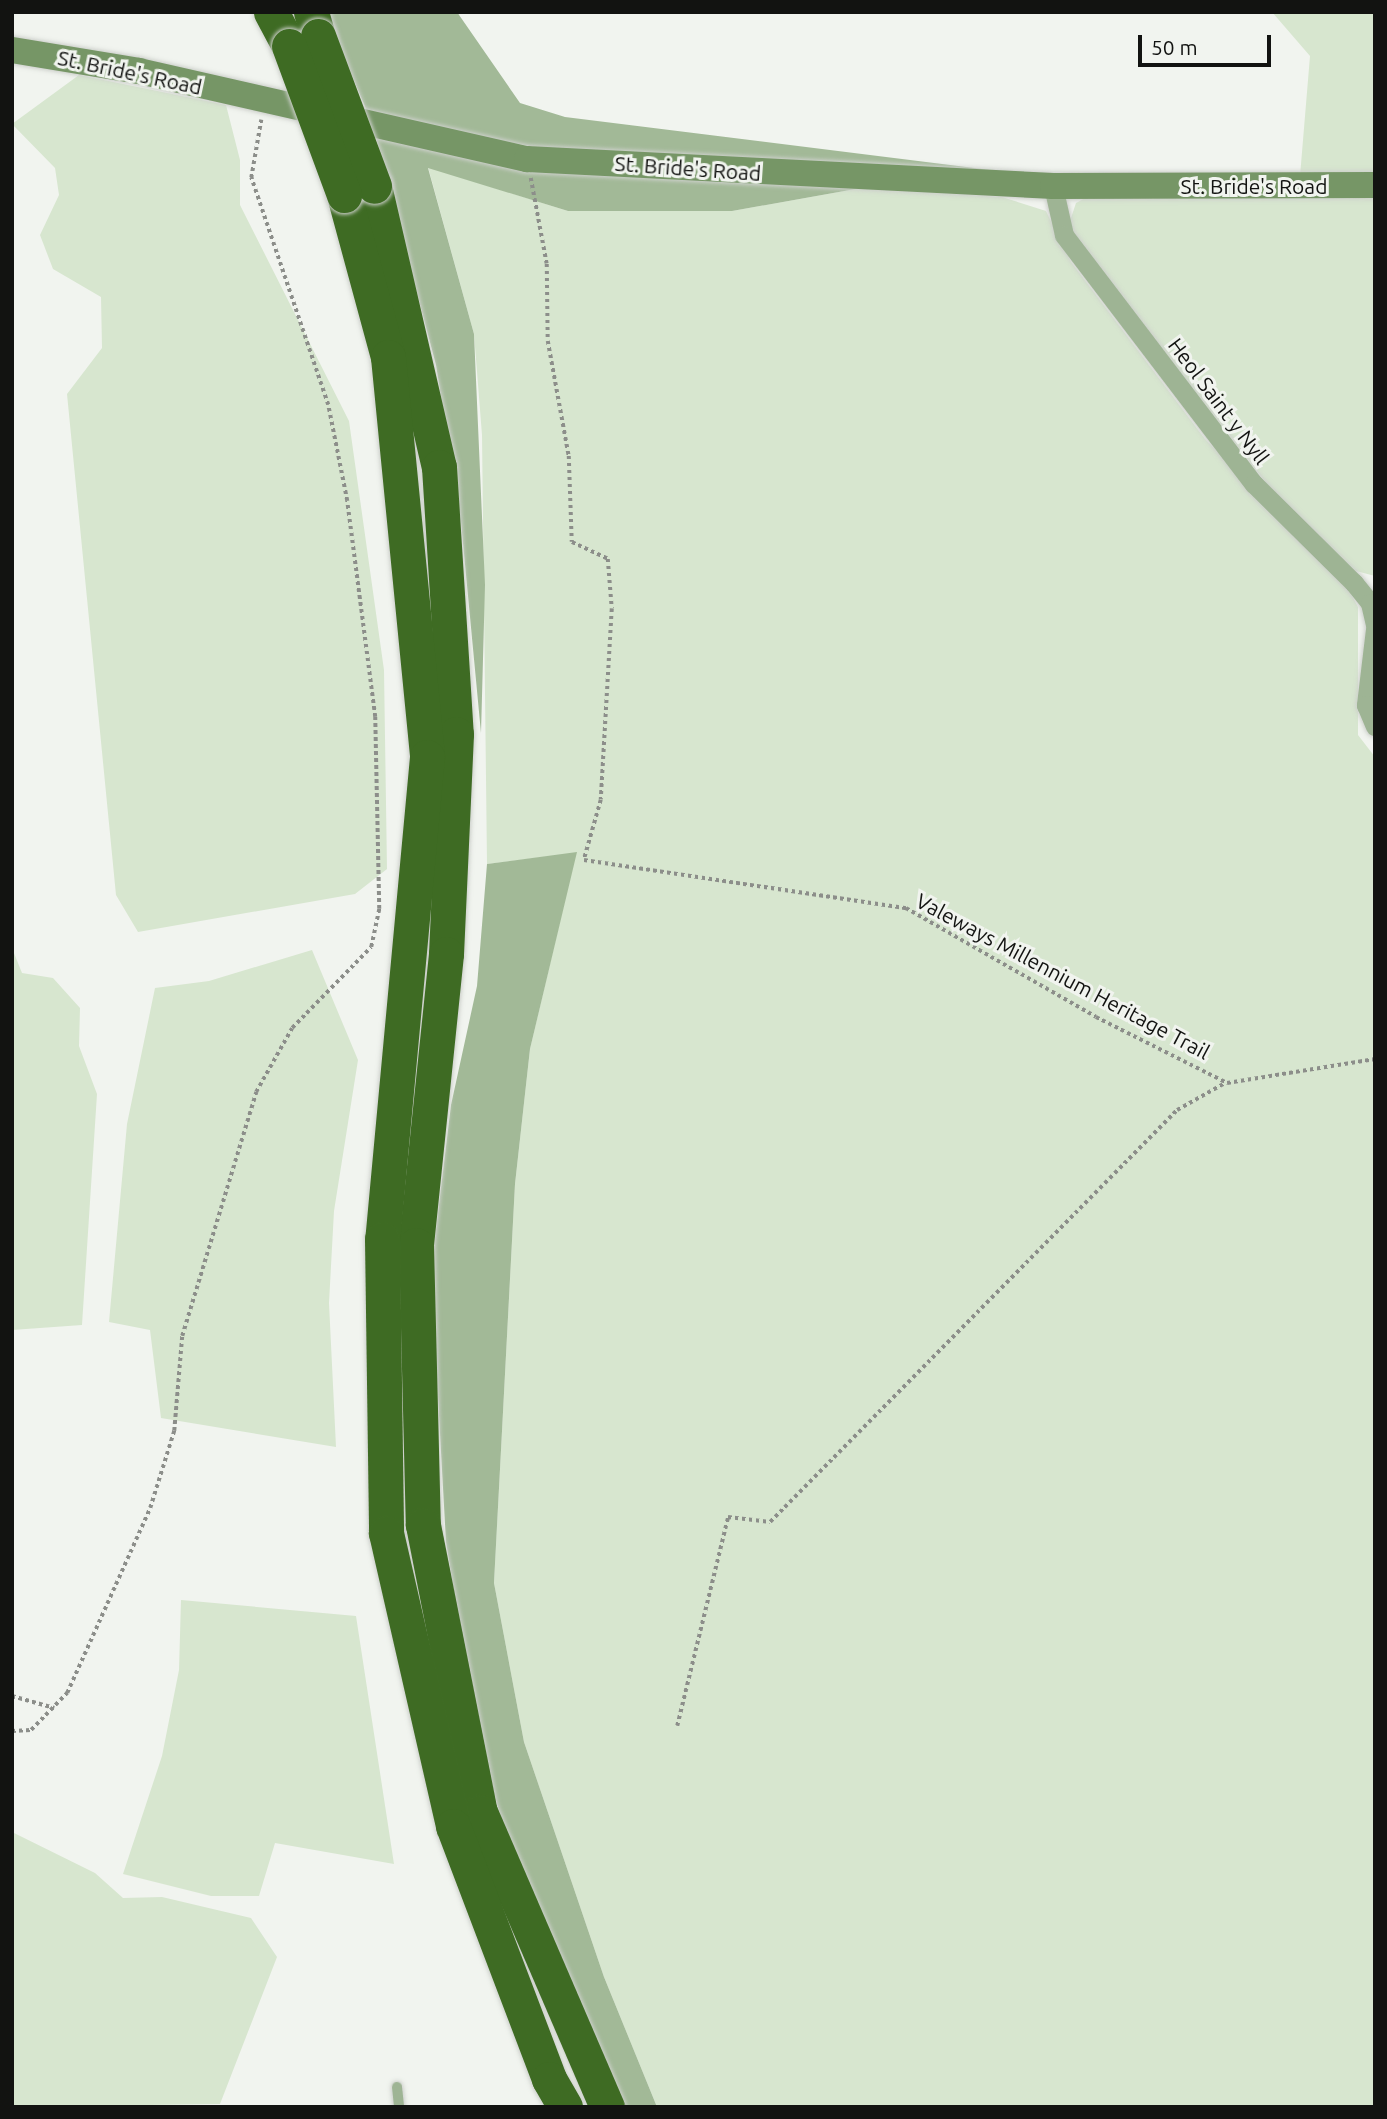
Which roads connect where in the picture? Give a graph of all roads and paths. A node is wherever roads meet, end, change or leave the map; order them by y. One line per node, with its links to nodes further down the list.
1 (271, 12): 2 (highway)
2 (306, 32): 8 (highway, bridge)
3 (12, 50): 4 (street, St. Bride's Road)
4 (267, 102): 5 (street, St. Bride's Road); 14 (path)
5 (527, 159): 7 (street, St. Bride's Road); 12 (path, Valeways Millennium Heritage Trail)
6 (1375, 185): 7 (street, St. Bride's Road)
7 (1053, 186): 9 (street, Heol Saint y Nyll)
8 (359, 190): 19 (highway); 20 (highway)
9 (1375, 627): 10 (street, Heol Saint y Nyll)
10 (1375, 726)
11 (1375, 1059): 12 (path, Valeways Millennium Heritage Trail)
12 (1227, 1083): 15 (path)
13 (12, 1696): 14 (path)
14 (54, 1708): 16 (path)
15 (677, 1726)
16 (12, 1731)
17 (397, 2087): 18 (lane)
18 (399, 2107)
19 (565, 2107)
20 (607, 2107)

